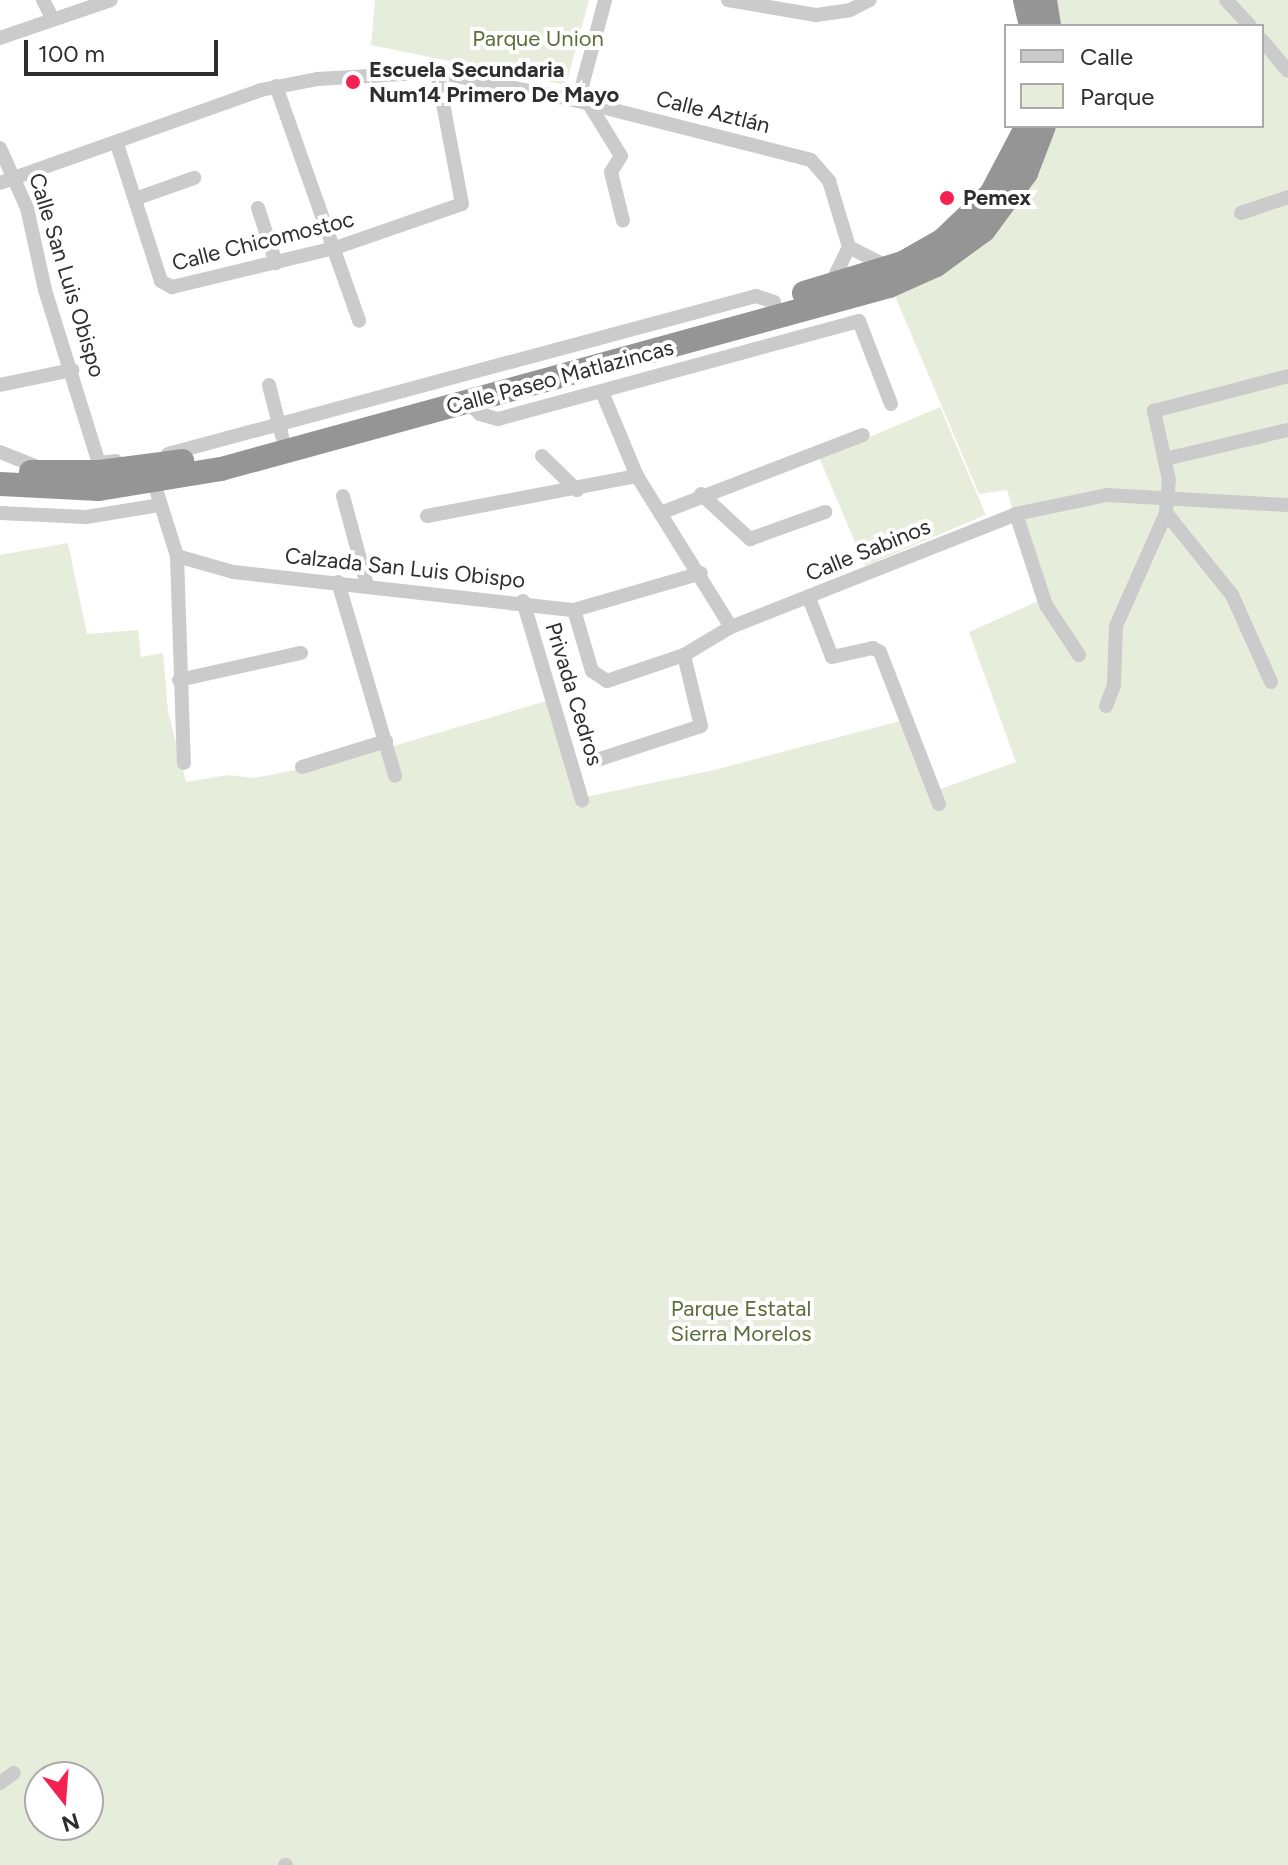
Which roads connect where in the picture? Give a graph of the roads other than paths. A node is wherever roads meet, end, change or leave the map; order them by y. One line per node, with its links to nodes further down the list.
1 (43, 0): 10 (street)
2 (111, 0): 10 (street)
3 (605, 0): 19 (street)
4 (870, 0): 9 (street)
5 (1025, 0): 11 (highway)
6 (1045, 0): 12 (highway)
7 (1226, 0): 13 (street)
8 (734, 1): 9 (street)
9 (816, 8)
10 (51, 16): 14 (street)
11 (1031, 24)
12 (1049, 24)
13 (1248, 24)
14 (0, 38)
15 (1264, 42): 16 (street)
16 (1288, 71)
17 (437, 72): 18 (street, Calle Aztlán); 19 (street, Calle Aztlán); 33 (street, Calle Chicomostoc)
18 (276, 86): 22 (street, Calle Aztlán); 33 (street)
19 (583, 102): 31 (street); 32 (street, Calle Aztlán)
20 (1026, 128): 35 (highway, Calle Paseo Matlazincas)
21 (1043, 128): 38 (highway, Calle Paseo Matlazincas)
22 (117, 144): 24 (street, Calle Aztlán); 28 (street, Calle Chicomostoc)
23 (0, 148): 24 (street, Calle San Luis Obispo)
24 (16, 178): 26 (street, Calle Aztlán); 40 (street, Calle San Luis Obispo)
25 (194, 178): 28 (street)
26 (0, 183)
27 (1288, 197): 30 (street)
28 (135, 199): 34 (street, Calle Chicomostoc)
29 (258, 208): 34 (street)
30 (1241, 213)
31 (623, 221)
32 (849, 247): 35 (street); 36 (street)
33 (335, 248): 34 (street, Calle Chicomostoc); 37 (street)
34 (276, 263)
35 (890, 268): 36 (highway, Calle Paseo Matlazincas)
36 (830, 286): 48 (highway, Calle Paseo Matlazincas)
37 (359, 321)
38 (680, 344): 39 (street); 45 (highway, Calle Paseo Matlazincas)
39 (706, 363): 44 (street); 46 (street)
40 (72, 370): 42 (street); 48 (street, Calle San Luis Obispo)
41 (1288, 376): 52 (street)
42 (0, 385)
43 (269, 385): 48 (street)
44 (602, 392): 45 (street); 55 (street)
45 (468, 402): 58 (highway, Calle Paseo Matlazincas)
46 (891, 404)
47 (1288, 430): 52 (street)
48 (281, 431): 54 (highway, Calle Paseo Matlazincas)
49 (863, 435): 59 (street)
50 (0, 452): 54 (street)
51 (542, 456): 57 (street)
52 (1165, 459): 61 (street)
53 (0, 469): 54 (highway, Calle Paseo Matlazincas)
54 (50, 472)
55 (637, 476): 57 (street); 63 (street)
56 (0, 484): 58 (highway, Calle Paseo Matlazincas)
57 (577, 490): 68 (street)
58 (156, 494): 65 (street); 69 (street)
59 (701, 494): 63 (street); 64 (street)
60 (343, 496): 72 (street)
61 (1169, 496): 62 (street, Calle Sabinos); 66 (street); 67 (street, Calle Sabinos)
62 (1288, 505)
63 (663, 512): 70 (street)
64 (825, 512)
65 (0, 513)
66 (1166, 513): 81 (street); 82 (street)
67 (1016, 514): 73 (street, Calle Sabinos); 79 (street)
68 (427, 516)
69 (177, 556): 71 (street, Calzada San Luis Obispo); 80 (street)
70 (701, 573): 75 (street, Calzada San Luis Obispo); 76 (street)
71 (338, 582): 72 (street, Calzada San Luis Obispo); 83 (street)
72 (367, 585): 74 (street, Calzada San Luis Obispo)
73 (809, 598): 76 (street, Calle Sabinos); 89 (street)
74 (523, 601): 75 (street, Calzada San Luis Obispo); 88 (street, Privada Cedros)
75 (574, 610): 78 (street, Calle Sabinos)
76 (731, 627): 78 (street, Calle Sabinos)
77 (301, 653): 80 (street)
78 (684, 655): 84 (street)
79 (1079, 655)
80 (179, 680): 85 (street)
81 (1271, 682)
82 (1106, 706)
83 (386, 741): 86 (street); 87 (street)
84 (600, 759)
85 (184, 763)
86 (302, 767)
87 (395, 776)
88 (582, 800)
89 (939, 804)
90 (14, 1773): 91 (street)
91 (0, 1783)

